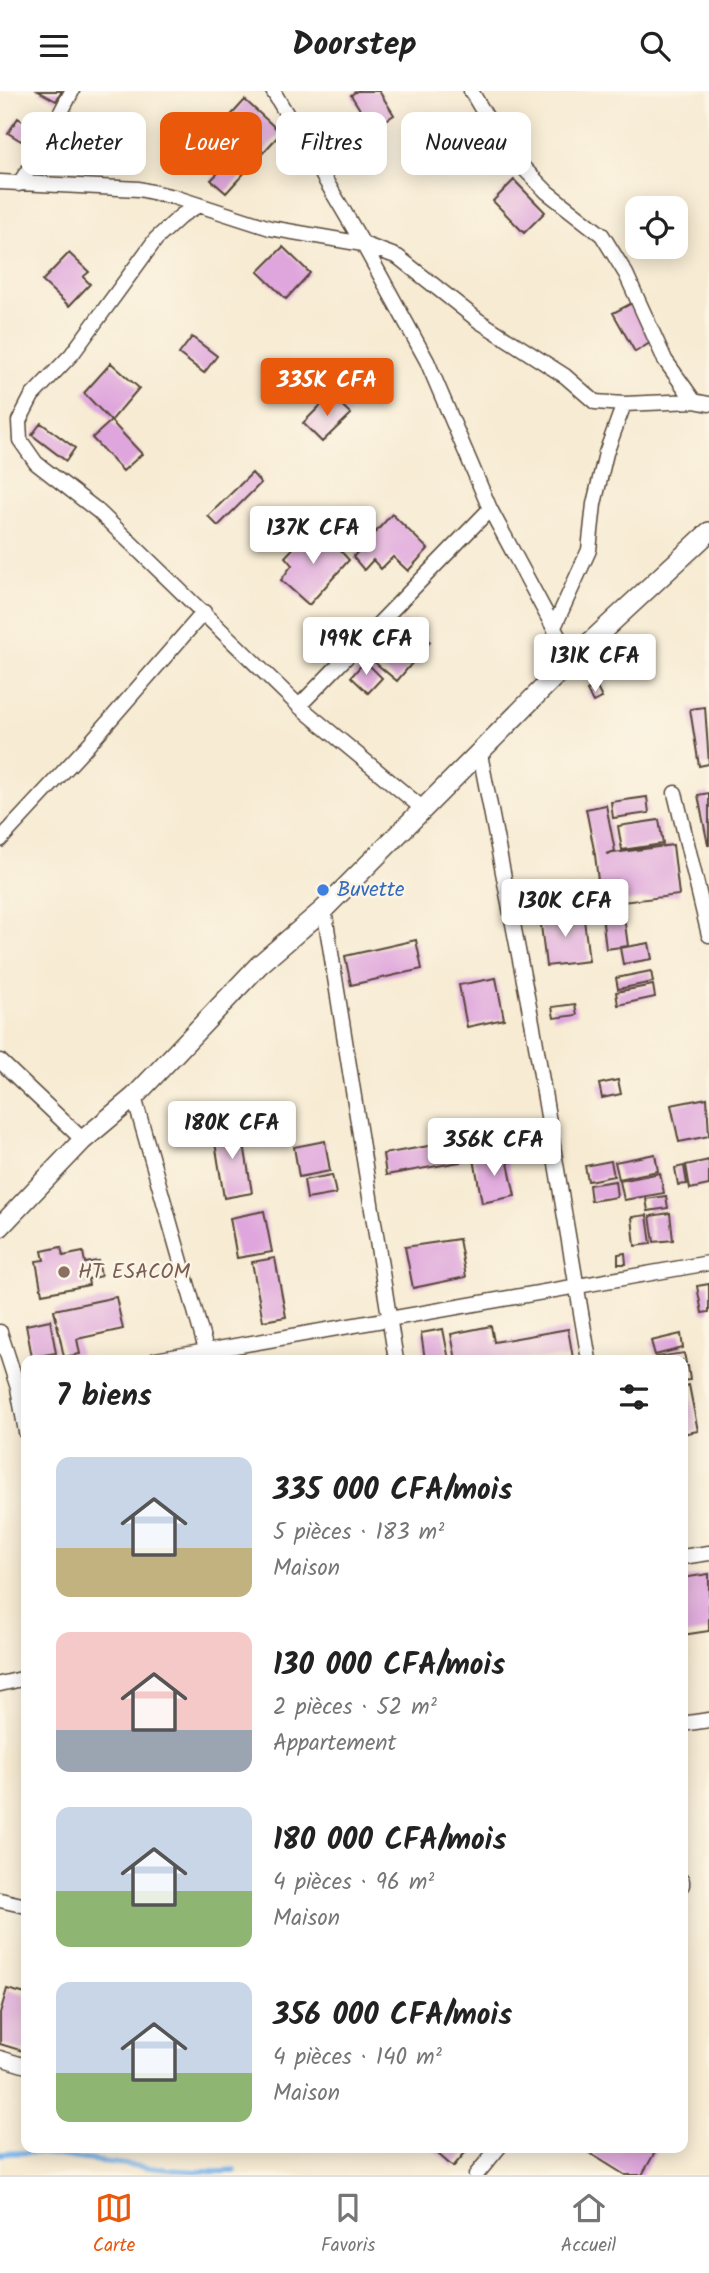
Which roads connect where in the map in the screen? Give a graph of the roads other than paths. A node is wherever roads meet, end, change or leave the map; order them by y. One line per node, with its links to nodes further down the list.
1 (72, 91): 5 (street)
2 (274, 91): 7 (street)
3 (471, 91): 8 (street)
4 (0, 182): 5 (street)
5 (19, 184): 6 (street)
6 (199, 205): 7 (street); 12 (street)
7 (363, 244): 9 (street); 10 (street)
8 (702, 403): 9 (street)
9 (624, 404): 13 (street)
10 (489, 509): 13 (street); 15 (street)
11 (709, 532): 14 (street)
12 (204, 612): 15 (street); 19 (street)
13 (554, 627): 14 (street)
14 (571, 660): 16 (street)
15 (299, 706): 18 (street)
16 (480, 754): 18 (street); 27 (street)
17 (675, 793): 21 (street)
18 (422, 808): 20 (street)
19 (0, 840)
20 (324, 909): 23 (street); 28 (street)
21 (709, 935)
22 (0, 1061): 24 (street)
23 (134, 1097): 24 (street); 30 (street)
24 (83, 1140): 25 (street)
25 (0, 1227)
26 (709, 1263): 27 (street)
27 (576, 1286): 28 (street); 32 (street)
28 (389, 1318): 30 (street); 31 (street)
29 (0, 1332): 33 (street)
30 (208, 1354)
31 (395, 1355)
32 (588, 1355)
33 (21, 1384)
34 (709, 1553): 35 (street)
35 (688, 1556)
36 (21, 1679): 37 (street)
37 (0, 1684)
38 (709, 1720): 39 (street)
39 (688, 1723)
40 (0, 1900): 41 (street)
41 (21, 1905)
42 (0, 2058): 43 (street)
43 (21, 2064)
44 (494, 2153): 45 (street)
45 (475, 2175)

